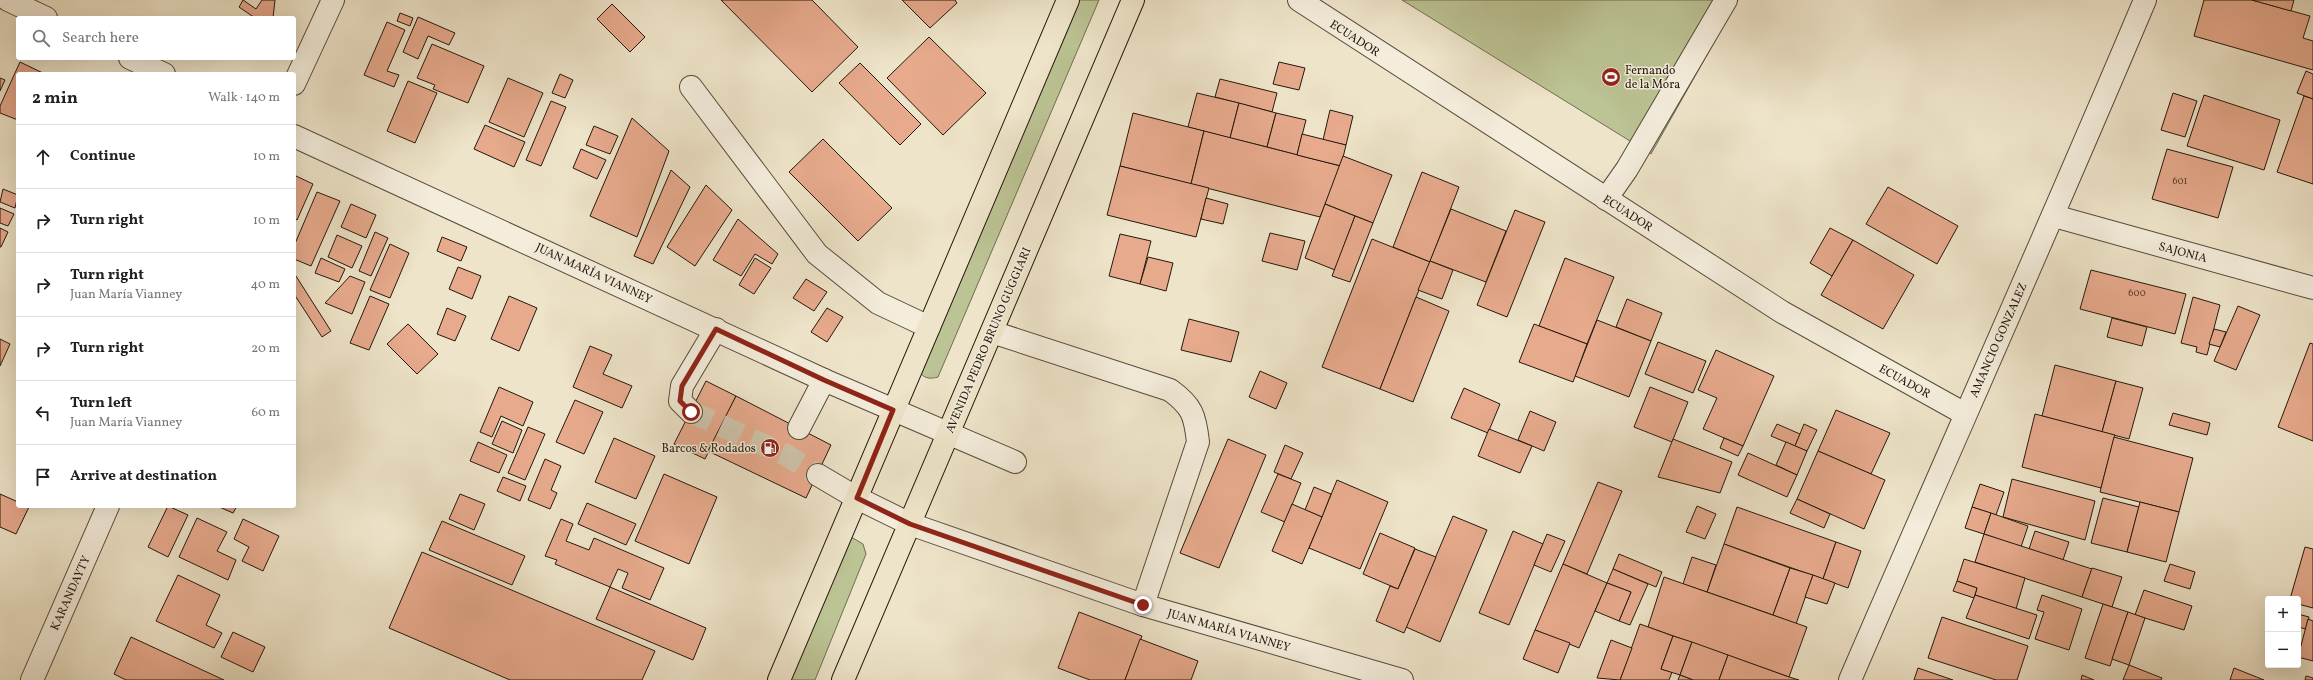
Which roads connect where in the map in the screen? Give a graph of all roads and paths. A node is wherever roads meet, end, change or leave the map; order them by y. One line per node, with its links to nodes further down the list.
1 (8, 0): 8 (street)
2 (333, 0): 11 (street)
3 (1068, 0): 17 (main road)
4 (1133, 0): 19 (main road, AVENIDA PEDRO BRUNO GUGGIARI)
5 (1299, 0): 14 (street, ECUADOR)
6 (1726, 0): 14 (street)
7 (2145, 0): 15 (street, AMANCIO GONZALEZ)
8 (42, 16)
9 (134, 60): 10 (street)
10 (160, 72)
11 (296, 80)
12 (691, 87): 17 (street)
13 (296, 137): 18 (street, JUAN MARÍA VIANNEY)
14 (1606, 199): 23 (street, ECUADOR)
15 (2054, 216): 16 (street, SAJONIA); 23 (street, AMANCIO GONZALEZ)
16 (2313, 288)
17 (929, 327): 21 (main road)
18 (716, 329): 20 (street, JUAN MARÍA VIANNEY); 22 (street)
19 (992, 332): 25 (main road, AVENIDA PEDRO BRUNO GUGGIARI); 31 (street)
20 (824, 380): 21 (street, JUAN MARÍA VIANNEY); 24 (street)
21 (893, 410): 25 (street, JUAN MARÍA VIANNEY); 28 (main road)
22 (691, 412)
23 (1965, 414): 36 (street, AMANCIO GONZALEZ)
24 (799, 428)
25 (948, 435): 26 (street, JUAN MARÍA VIANNEY); 30 (main road, AVENIDA PEDRO BRUNO GUGGIARI)
26 (1015, 462)
27 (818, 475): 28 (street, JUAN MARÍA VIANNEY)
28 (857, 498): 30 (street, JUAN MARÍA VIANNEY); 33 (main road)
29 (107, 508): 32 (street, KARANDAYTY)
30 (910, 524): 31 (street, JUAN MARÍA VIANNEY); 34 (main road, AVENIDA PEDRO BRUNO GUGGIARI)
31 (1143, 605): 35 (street, JUAN MARÍA VIANNEY)
32 (32, 680)
33 (779, 680)
34 (843, 680)
35 (1402, 680)
36 (1850, 680)

